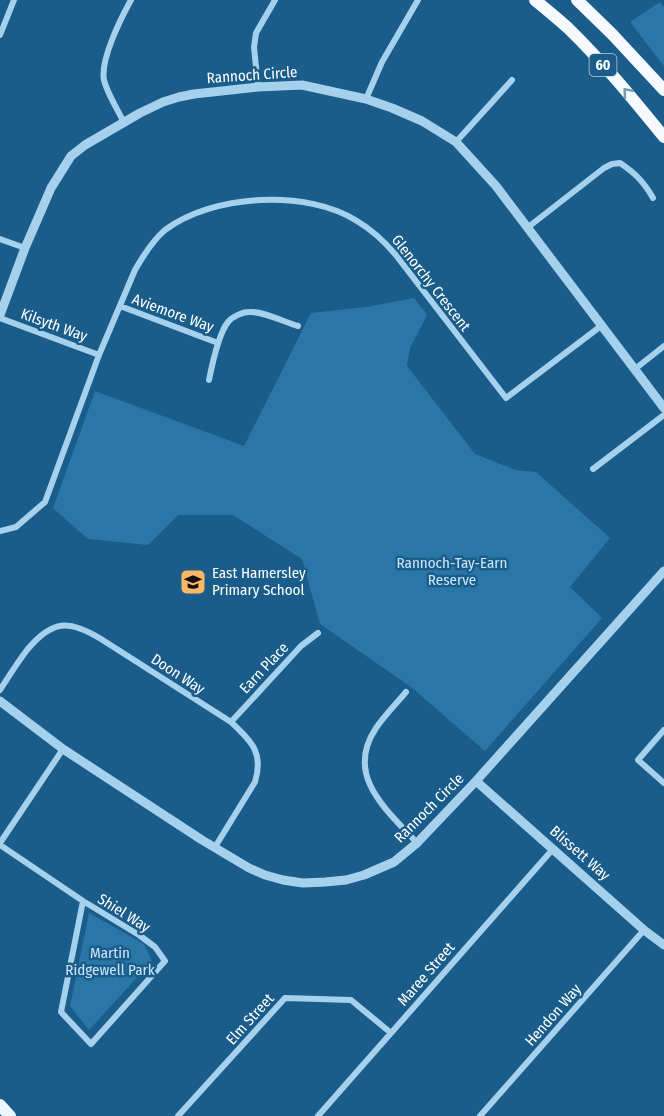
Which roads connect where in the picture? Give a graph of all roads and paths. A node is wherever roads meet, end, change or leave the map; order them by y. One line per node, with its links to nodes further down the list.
1 (14, 0): 7 (street)
2 (131, 0): 12 (street)
3 (275, 0): 9 (street)
4 (418, 0): 11 (street)
5 (536, 0): 13 (highway, 60, one-way to 5)
6 (577, 0): 10 (highway, 60)
7 (0, 35)
8 (512, 80): 14 (street)
9 (258, 87): 11 (street, Rannoch Circle); 12 (street, Rannoch Circle)
10 (664, 90)
11 (366, 99): 14 (street, Rannoch Circle)
12 (124, 123): 18 (street, Rannoch Circle)
13 (664, 137)
14 (456, 142): 16 (street, Rannoch Circle)
15 (653, 198): 16 (street)
16 (527, 228): 22 (street, Rannoch Circle)
17 (0, 239): 18 (street)
18 (25, 248): 20 (street, Rannoch Circle)
19 (120, 306): 22 (street, Glenorchy Crescent); 23 (street, Aviemore Way); 25 (street, Glenorchy Crescent)
20 (0, 316): 25 (street, Kilsyth Way)
21 (298, 326): 23 (street)
22 (601, 326): 26 (street, Rannoch Circle)
23 (219, 343): 27 (street)
24 (664, 346): 26 (street)
25 (99, 355): 31 (street, Glenorchy Crescent)
26 (635, 369): 28 (street, Rannoch Circle)
27 (209, 380)
28 (664, 408)
29 (664, 415): 30 (street)
30 (593, 469)
31 (0, 531)
32 (664, 571): 40 (street, Rannoch Circle)
33 (318, 633): 37 (street, Earn Place)
34 (0, 690): 37 (street, Doon Way)
35 (406, 692): 42 (street)
36 (0, 701): 39 (street, Rannoch Circle)
37 (231, 722): 44 (street, Doon Way)
38 (664, 730): 41 (street)
39 (63, 749): 43 (street); 44 (street, Rannoch Circle)
40 (476, 781): 42 (street, Rannoch Circle); 45 (street, Blissett Way)
41 (664, 783)
42 (417, 843): 44 (street, Rannoch Circle)
43 (0, 844): 46 (street, Shiel Way)
44 (214, 848)
45 (553, 849): 47 (street, Blissett Way); 49 (street, Maree Street)
46 (83, 901): 46 (street, Shiel Way)
47 (644, 930): 48 (street, Blissett Way); 54 (street, Hendon Way)
48 (664, 945)
49 (391, 1033): 52 (street, Elm Street); 53 (street, Maree Street)
50 (0, 1105): 51 (main road)
51 (10, 1116)
52 (178, 1116)
53 (318, 1116)
54 (480, 1116)

